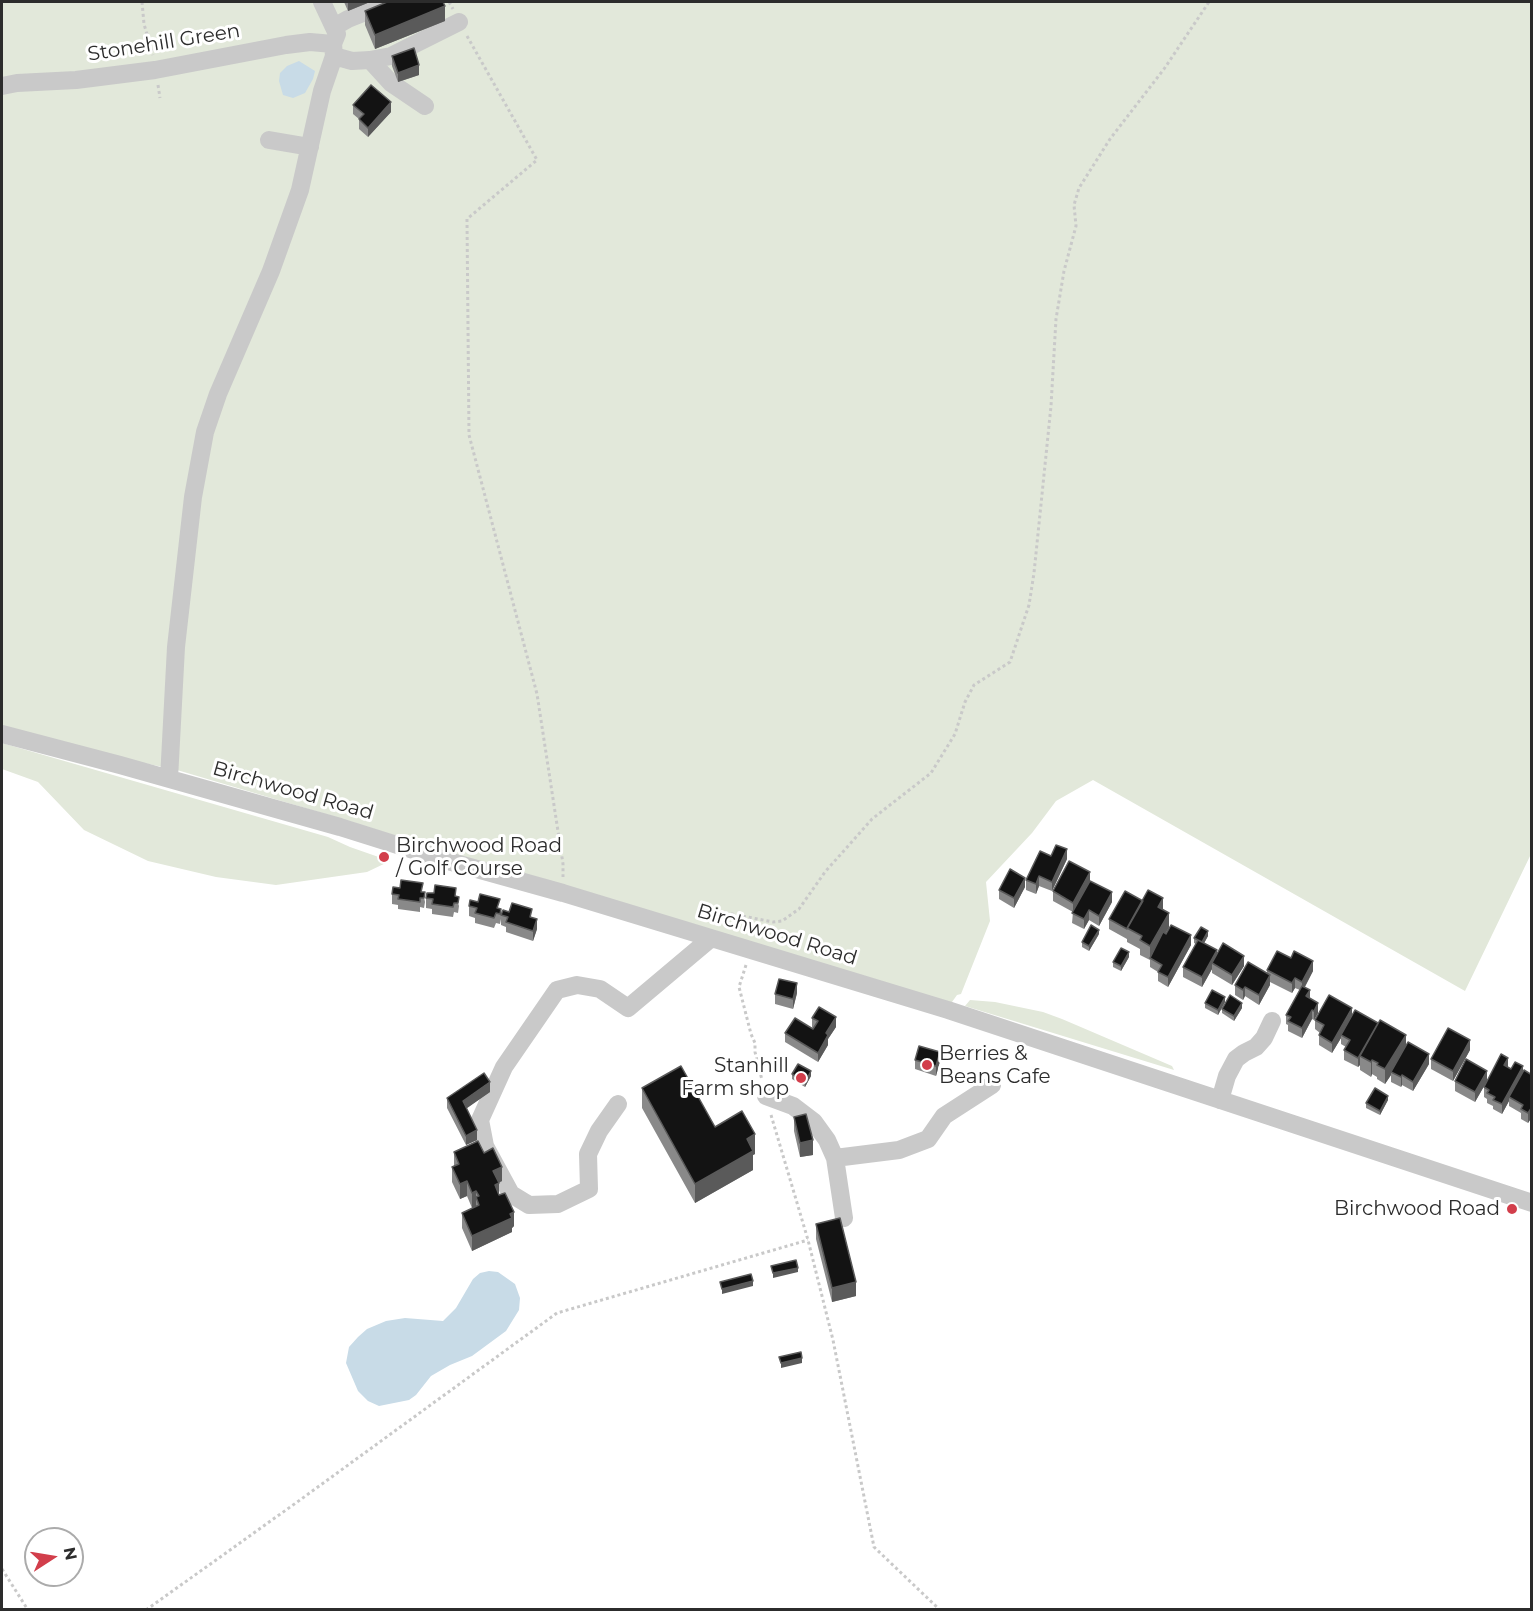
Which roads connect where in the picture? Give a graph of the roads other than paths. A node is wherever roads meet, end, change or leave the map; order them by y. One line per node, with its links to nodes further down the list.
1 (322, 2): 4 (street)
2 (391, 2): 4 (street)
3 (459, 22): 5 (street, Stonehill Green)
4 (334, 42): 5 (street, Stonehill Green); 6 (street, Stonehill Green); 9 (street)
5 (370, 60): 7 (street)
6 (2, 86)
7 (425, 106)
8 (269, 140): 9 (street)
9 (310, 147): 11 (street)
10 (2, 734): 11 (street, Birchwood Road)
11 (169, 779): 12 (street, Birchwood Road)
12 (710, 934): 16 (street, Birchwood Road); 17 (street)
13 (1272, 1021): 16 (street)
14 (992, 1086): 18 (street)
15 (766, 1096): 18 (street)
16 (1220, 1100): 19 (street, Birchwood Road)
17 (618, 1104)
18 (835, 1158): 20 (street)
19 (1532, 1203)
20 (844, 1218)

